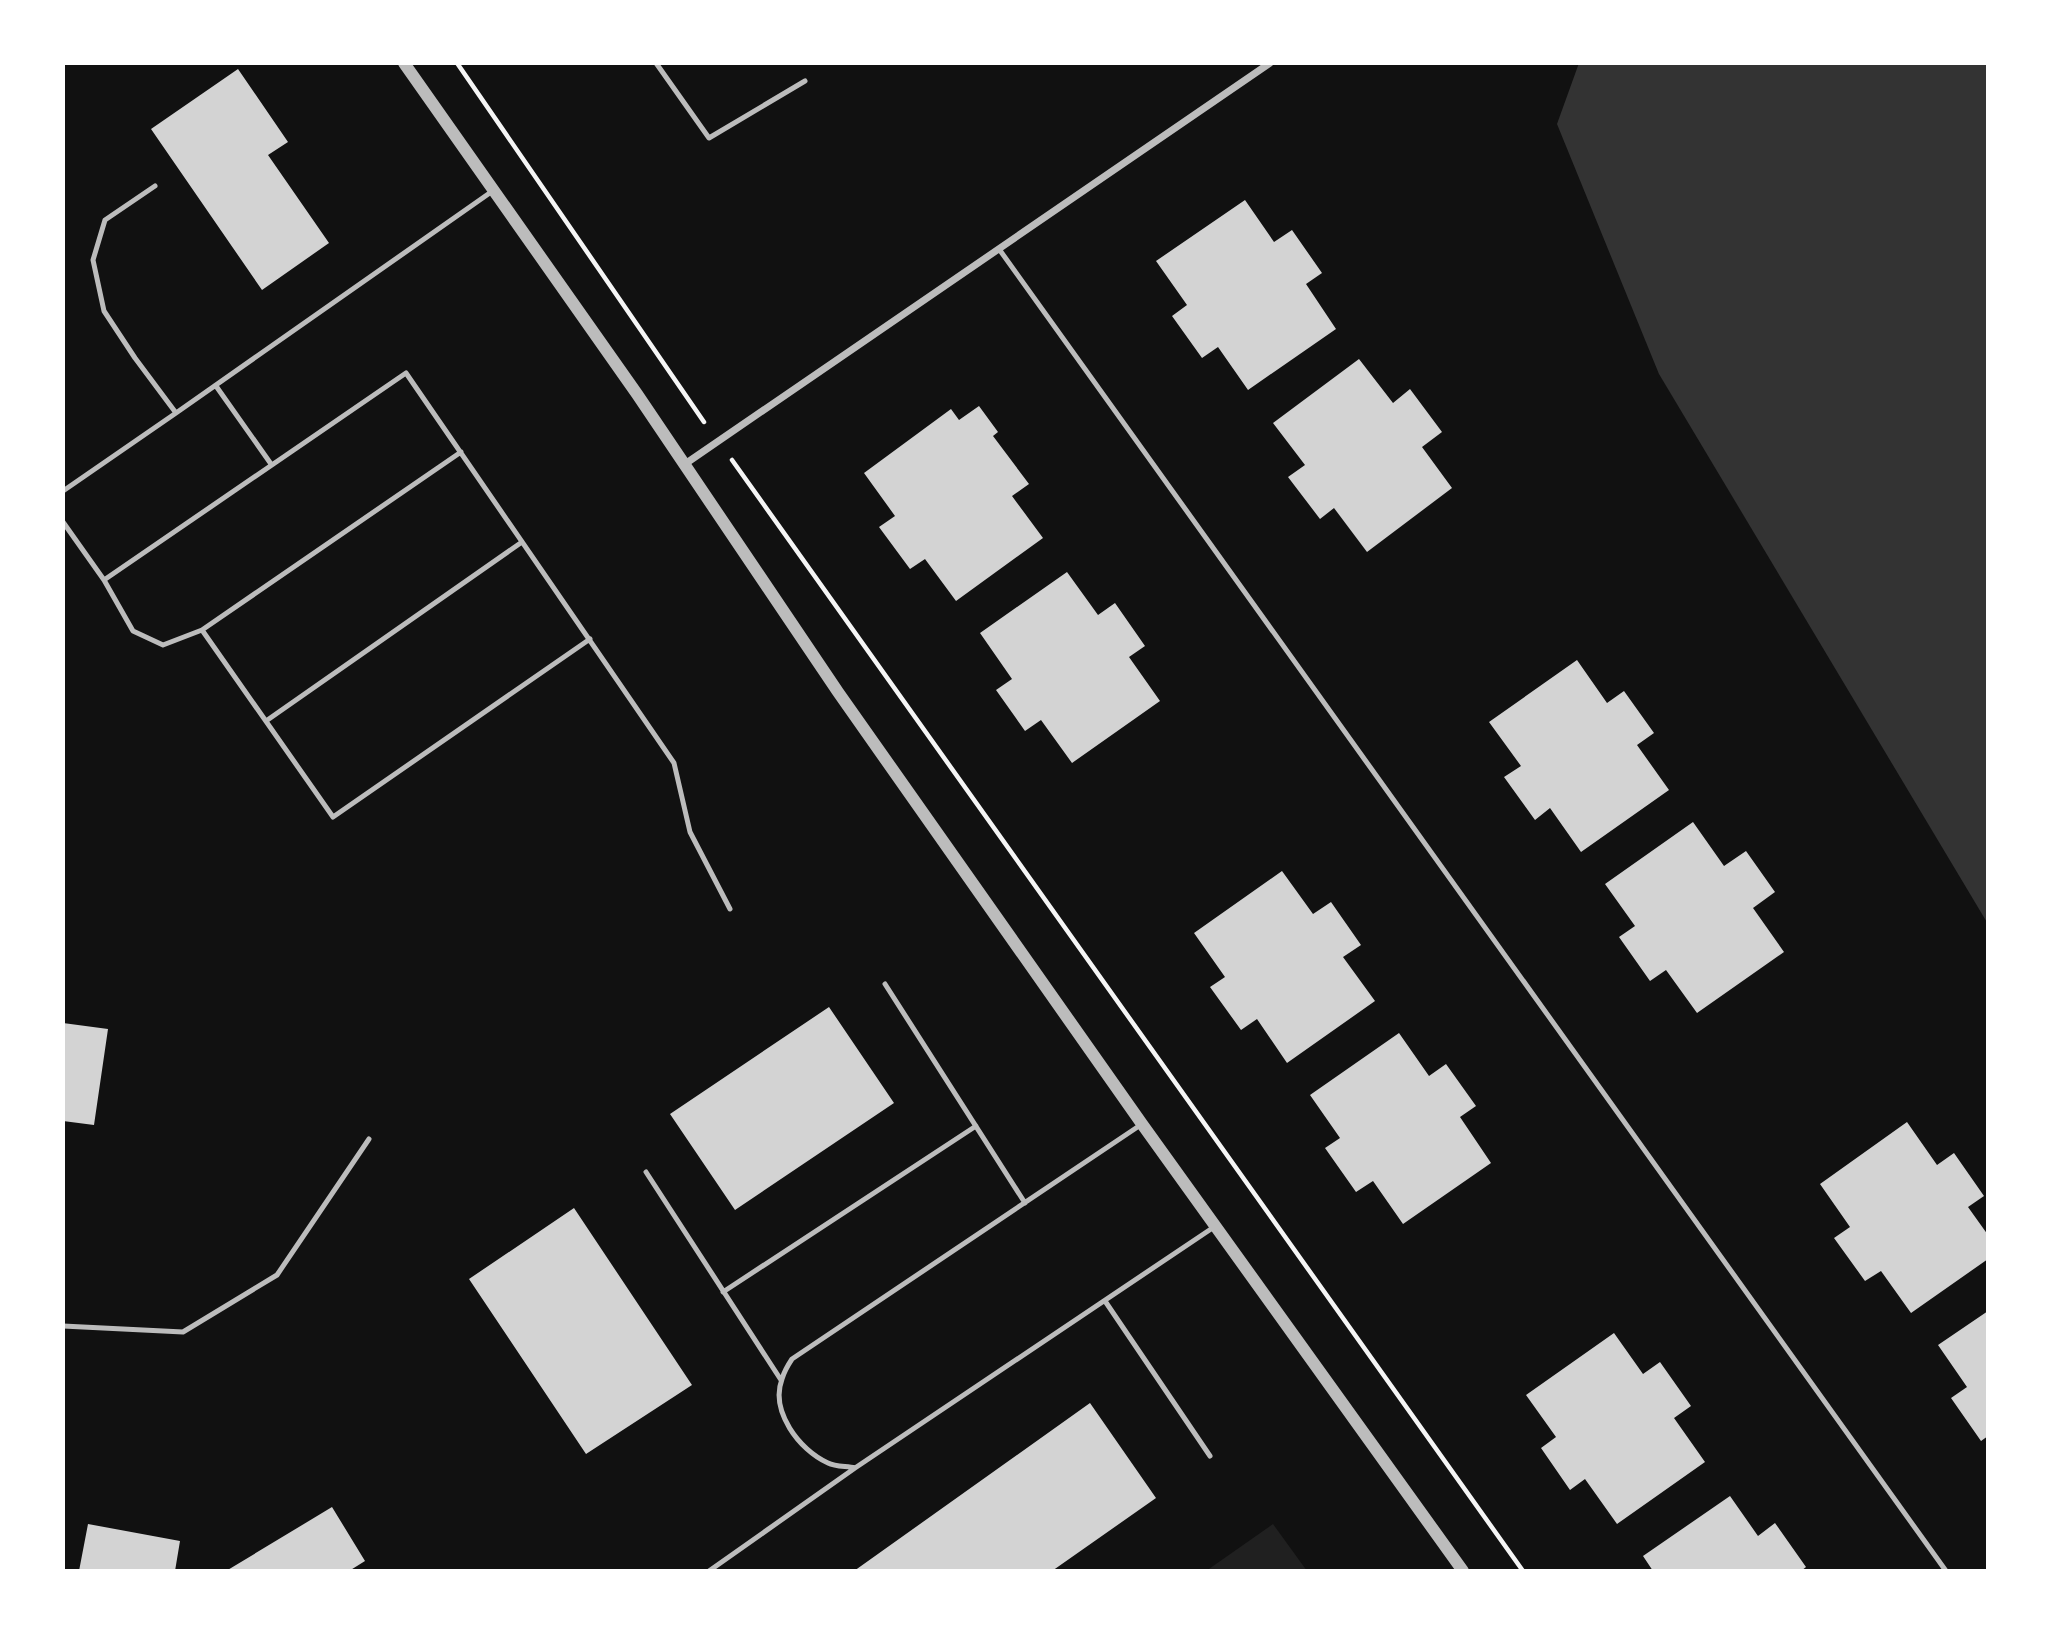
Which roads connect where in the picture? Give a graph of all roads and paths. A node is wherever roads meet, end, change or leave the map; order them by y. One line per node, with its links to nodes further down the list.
1 (404, 63): 7 (street)
2 (457, 63): 11 (path)
3 (656, 63): 5 (lane)
4 (1270, 63): 8 (street)
5 (805, 81)
6 (155, 186): 10 (lane)
7 (494, 190): 9 (lane); 14 (street)
8 (999, 249): 11 (street); 39 (lane)
9 (216, 386): 10 (lane); 13 (lane)
10 (176, 413): 15 (lane)
11 (718, 442): 14 (street); 38 (path)
12 (461, 452): 13 (lane); 17 (lane); 19 (lane)
13 (271, 464): 18 (lane)
14 (685, 464): 24 (street)
15 (63, 491)
16 (63, 522): 18 (lane)
17 (522, 542): 20 (lane); 21 (lane)
18 (104, 580): 19 (lane)
19 (202, 630): 21 (lane)
20 (590, 639): 21 (lane); 22 (lane)
21 (266, 721)
22 (730, 909)
23 (884, 984): 25 (lane)
24 (1142, 1124): 28 (lane); 29 (street)
25 (976, 1126): 28 (lane); 30 (lane)
26 (369, 1139): 32 (lane)
27 (646, 1172): 30 (lane)
28 (1025, 1203): 33 (lane)
29 (1216, 1227): 31 (lane); 37 (street)
30 (723, 1292): 33 (lane)
31 (1105, 1301): 34 (lane); 35 (lane)
32 (63, 1326)
33 (781, 1380): 35 (lane)
34 (1210, 1456)
35 (856, 1468): 36 (lane)
36 (709, 1571)
37 (1463, 1571)
38 (1523, 1571)
39 (1946, 1571)

